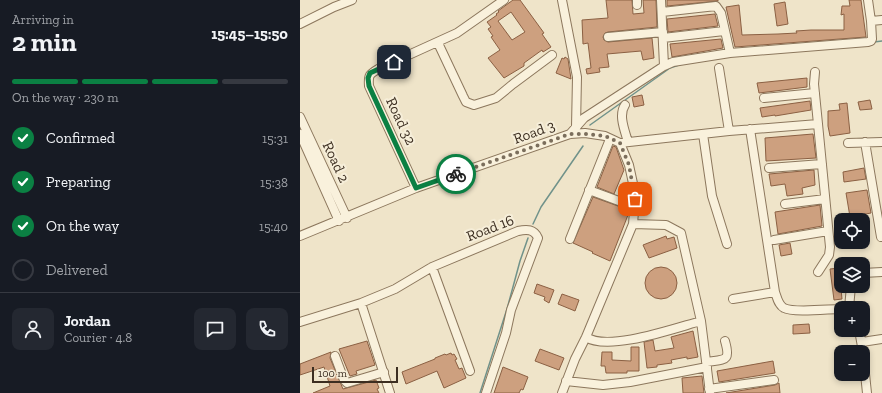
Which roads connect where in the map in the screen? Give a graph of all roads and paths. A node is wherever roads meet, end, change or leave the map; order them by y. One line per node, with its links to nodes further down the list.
1 (352, 0): 6 (street)
2 (504, 0): 14 (street, Road 32)
3 (562, 0): 25 (street)
4 (661, 0): 7 (street)
5 (868, 0): 9 (street)
6 (332, 4): 10 (street)
7 (662, 12): 11 (street); 12 (street)
8 (882, 20): 9 (street)
9 (871, 21): 15 (street)
10 (300, 24)
11 (724, 31): 12 (street); 15 (street)
12 (663, 35): 13 (street); 17 (street)
13 (608, 37)
14 (438, 43): 16 (street); 38 (street, Road 32)
15 (730, 53): 17 (street)
16 (552, 55)
17 (664, 66): 25 (street)
18 (719, 68): 27 (street)
19 (814, 72): 20 (street)
20 (815, 93): 21 (street); 24 (street)
21 (764, 98)
22 (625, 105): 32 (street)
23 (300, 117): 43 (street, Road 2)
24 (818, 124): 26 (street); 36 (street)
25 (576, 127): 29 (street)
26 (750, 129): 27 (street); 55 (street)
27 (729, 131): 30 (street)
28 (300, 134): 43 (street, Road 2)
29 (570, 134): 31 (street, Road 3); 38 (street, Road 3)
30 (703, 134): 32 (street); 50 (street)
31 (610, 139): 32 (street, Road 3); 39 (street)
32 (624, 142): 42 (street)
33 (865, 142): 34 (street); 35 (street); 47 (street)
34 (882, 142)
35 (848, 143)
36 (822, 164): 37 (street); 40 (street)
37 (769, 168)
38 (416, 188): 43 (street, Road 3)
39 (589, 190): 42 (street); 48 (street)
40 (825, 199): 41 (street); 45 (street)
41 (785, 204)
42 (635, 207): 44 (street)
43 (343, 219): 46 (street, Road 3)
44 (633, 224): 59 (street); 61 (street)
45 (828, 231): 49 (street); 52 (street)
46 (300, 236)
47 (881, 237)
48 (570, 239)
49 (774, 240)
50 (727, 244)
51 (432, 267): 57 (street, Road 16); 69 (street); 76 (street, Road 16)
52 (818, 272)
53 (882, 272): 54 (street)
54 (870, 273)
55 (775, 292): 56 (street); 58 (street)
56 (733, 299)
57 (361, 303): 60 (street, Road 16); 70 (street)
58 (834, 309)
59 (701, 321): 61 (street); 68 (street)
60 (300, 322)
61 (586, 337): 72 (street)
62 (861, 337): 65 (street)
63 (882, 339): 65 (street)
64 (725, 341): 68 (street)
65 (862, 342): 66 (street)
66 (862, 345)
67 (335, 356): 70 (street)
68 (707, 365): 72 (street); 74 (street)
69 (470, 371)
70 (384, 372): 75 (street)
71 (774, 380): 74 (street)
72 (566, 381): 77 (street)
73 (866, 381): 78 (street)
74 (709, 391)
75 (390, 393)
76 (486, 393)
77 (562, 393)
78 (867, 393)

